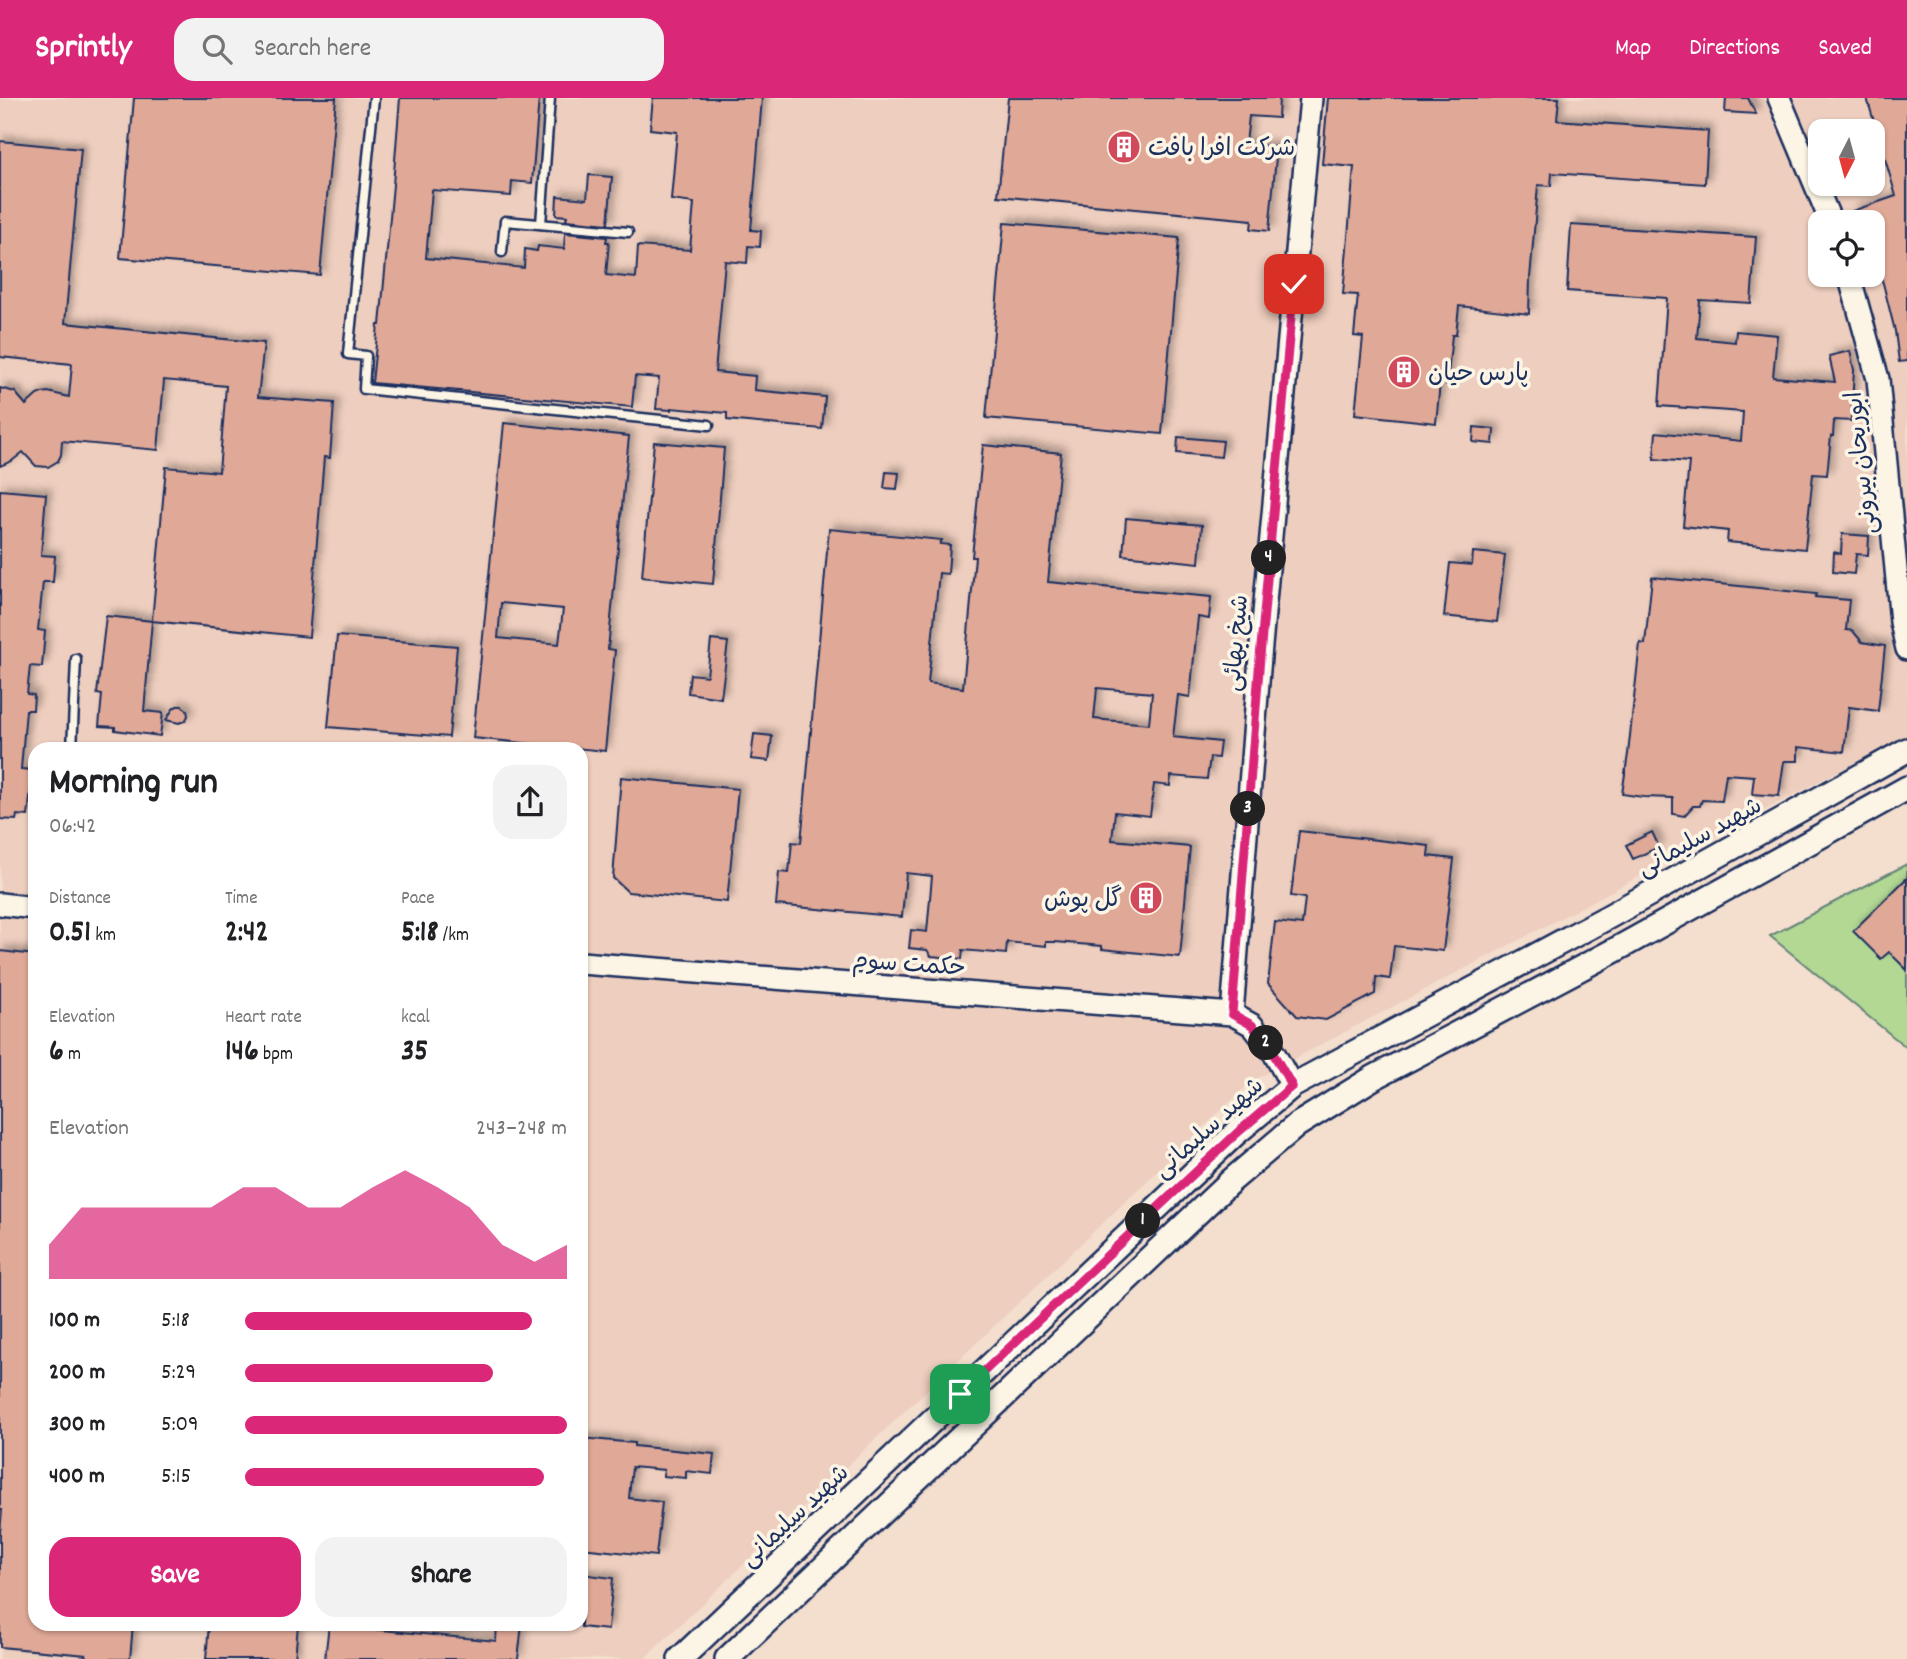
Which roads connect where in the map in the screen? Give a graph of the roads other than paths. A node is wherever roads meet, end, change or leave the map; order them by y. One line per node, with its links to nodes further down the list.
1 (374, 98): 10 (lane)
2 (550, 98): 6 (lane)
3 (1311, 98): 19 (street, شیخ بهائی)
4 (1779, 98): 5 (street)
5 (1825, 210)
6 (541, 224): 7 (lane); 8 (lane)
7 (628, 232)
8 (502, 252)
9 (1852, 287): 11 (street, ابوریحان بیرونی)
10 (709, 425)
11 (1907, 649)
12 (76, 659): 13 (lane)
13 (72, 742)
14 (1907, 750): 20 (main road, شهید سلیمانی)
15 (1907, 788): 22 (main road)
16 (0, 904): 17 (street)
17 (28, 907)
18 (588, 964): 19 (street, حکمت سوم)
19 (1232, 1014): 20 (street)
20 (1292, 1086): 21 (main road, شهید سلیمانی)
21 (680, 1659)
22 (727, 1659)

